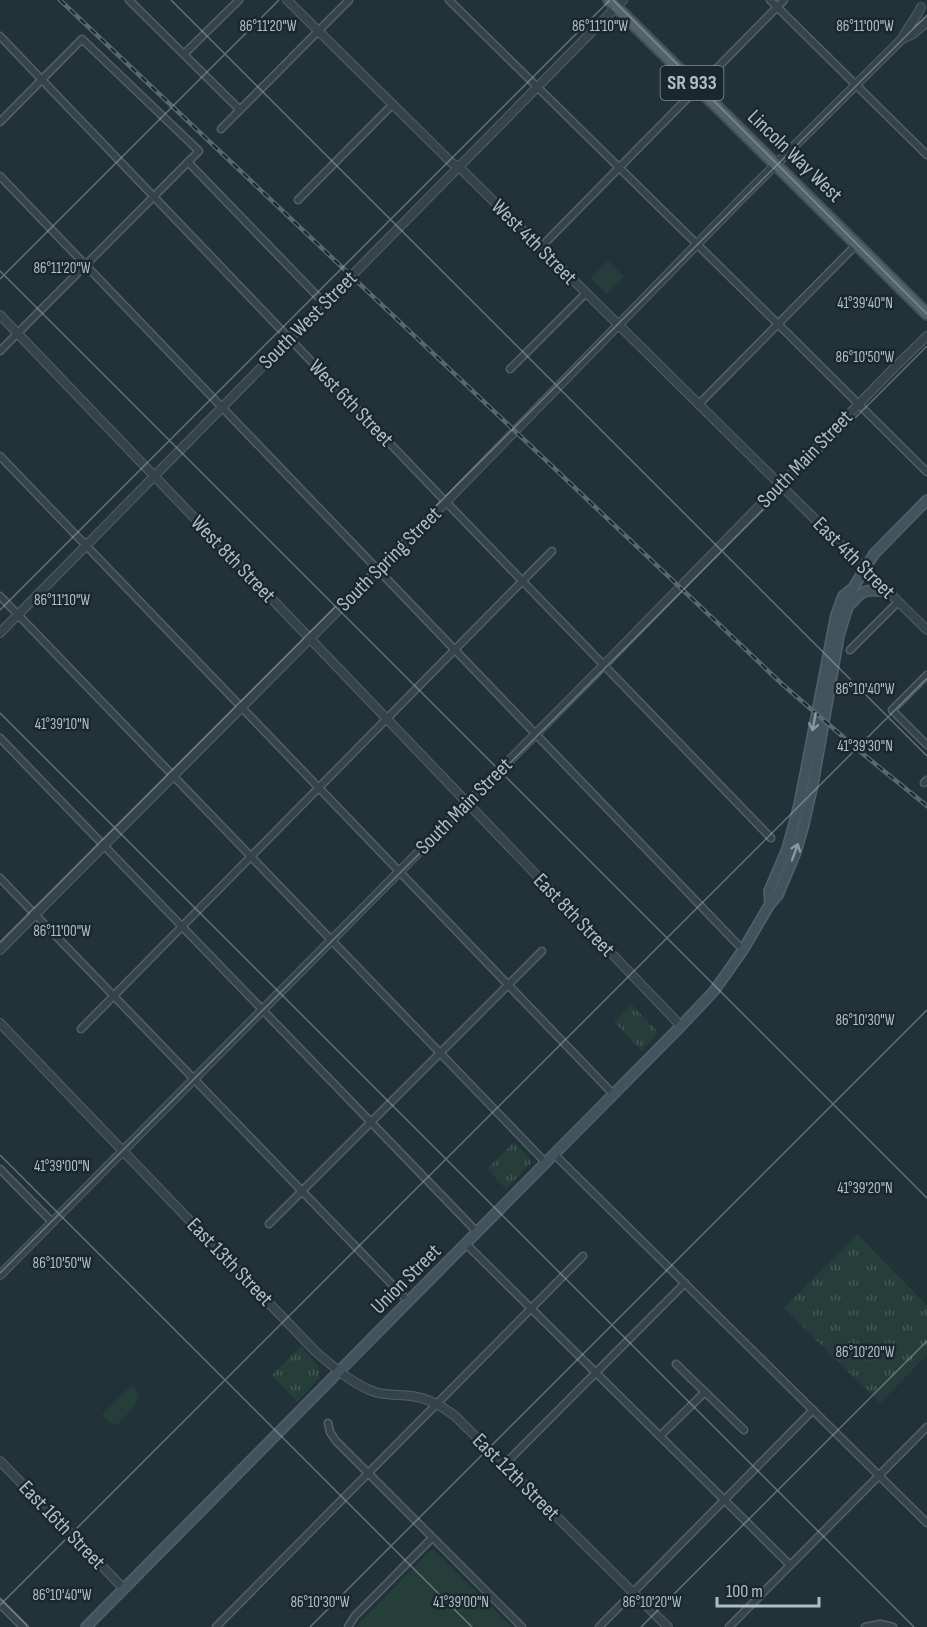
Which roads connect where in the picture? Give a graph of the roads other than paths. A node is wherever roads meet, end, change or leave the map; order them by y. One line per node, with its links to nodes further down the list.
1 (129, 0): 15 (street)
2 (239, 0): 15 (street)
3 (287, 0): 12 (street, West 4th Street)
4 (349, 0): 12 (street)
5 (449, 0): 18 (street)
6 (770, 0): 10 (street)
7 (783, 0): 10 (street)
8 (616, 2): 18 (street, South West Street); 19 (main road, Lincoln Way West / SR 933)
9 (922, 3): 11 (street); 14 (street)
10 (777, 7): 17 (street); 19 (street)
11 (927, 20): 14 (street)
12 (318, 31): 20 (street, West 4th Street); 21 (street)
13 (0, 36): 16 (street, West 6th Street)
14 (902, 39): 17 (street, South Spring Street)
15 (184, 54): 21 (street)
16 (42, 80): 22 (street); 25 (street); 30 (street, West 6th Street)
17 (855, 85): 24 (street); 26 (street, South Spring Street)
18 (538, 87): 27 (street, South West Street); 28 (street)
19 (697, 87): 26 (main road, Lincoln Way West / SR 933); 28 (street)
20 (393, 104): 27 (street, West 4th Street); 31 (street)
21 (240, 110): 23 (street)
22 (0, 122)
23 (221, 129)
24 (927, 155)
25 (189, 162): 30 (street); 37 (street)
26 (776, 164): 32 (street, South Spring Street); 33 (main road, Lincoln Way West / SR 933)
27 (459, 167): 34 (street, West 4th Street); 37 (street, South West Street)
28 (619, 167): 32 (street); 34 (street)
29 (0, 176): 35 (street)
30 (153, 197): 35 (street); 44 (street, West 6th Street)
31 (298, 200)
32 (697, 244): 40 (street); 41 (street, South Spring Street)
33 (856, 244): 38 (main road, Lincoln Way West / SR 933); 40 (street)
34 (540, 248): 36 (street, West 4th Street)
35 (85, 265): 42 (street); 49 (street)
36 (586, 292): 41 (street, West 4th Street); 46 (street)
37 (325, 304): 44 (street, South West Street)
38 (927, 314)
39 (0, 315): 42 (street, West 8th Street)
40 (778, 324): 47 (street); 48 (street)
41 (619, 326): 47 (street, West 4th Street); 55 (street, South Spring Street)
42 (17, 333): 45 (street); 52 (street, West 8th Street)
43 (927, 336): 48 (street, South Main Street)
44 (290, 339): 49 (street, South West Street); 55 (street, West 6th Street)
45 (0, 351)
46 (510, 369)
47 (699, 404): 53 (street, West 4th Street)
48 (858, 404): 51 (street); 53 (street, South Main Street)
49 (223, 407): 52 (street, South West Street); 59 (street)
50 (0, 456): 56 (street)
51 (927, 472)
52 (155, 476): 56 (street, South West Street); 69 (street, West 8th Street)
53 (780, 485): 58 (street, East 4th Street); 72 (street, South Main Street)
54 (927, 500): 58 (main road)
55 (446, 502): 59 (street, South Spring Street); 60 (street, West 6th Street)
56 (87, 546): 66 (street, South West Street); 74 (street)
57 (552, 551): 60 (street)
58 (864, 568): 61 (main road); 62 (street, East 4th Street)
59 (378, 570): 69 (street, South Spring Street); 71 (street)
60 (523, 580): 71 (street); 72 (street, West 6th Street)
61 (853, 588): 65 (main road, Union Street); 87 (main road, one-way to 87)
62 (889, 592): 64 (street, East 4th Street); 65 (main road)
63 (0, 596): 66 (street)
64 (898, 602): 67 (street, East 4th Street); 70 (street)
65 (848, 607): 87 (main road, Union Street, one-way to 65)
66 (18, 615): 68 (street, South West Street); 79 (street)
67 (927, 630)
68 (0, 633)
69 (310, 639): 74 (street, South Spring Street); 75 (street, West 8th Street)
70 (850, 650)
71 (454, 651): 75 (street); 76 (street)
72 (604, 665): 76 (street, South Main Street); 82 (street, West 6th Street)
73 (927, 675): 78 (street)
74 (242, 708): 79 (street, South Spring Street); 80 (street)
75 (387, 719): 80 (street); 81 (street, West 8th Street)
76 (535, 734): 81 (street, South Main Street); 92 (street)
77 (0, 738): 83 (street)
78 (927, 745)
79 (173, 777): 83 (street, South Spring Street); 84 (street)
80 (318, 788): 84 (street); 85 (street)
81 (467, 803): 85 (street, South Main Street); 98 (street, East 8th Street)
82 (771, 838)
83 (104, 846): 88 (street, South Spring Street); 89 (street)
84 (250, 857): 89 (street); 90 (street)
85 (399, 871): 90 (street, South Main Street); 94 (street)
86 (0, 878): 88 (street)
87 (770, 904): 92 (main road, Union Street)
88 (35, 915): 91 (street, South Spring Street); 95 (street)
89 (182, 926): 95 (street); 96 (street)
90 (331, 941): 96 (street, South Main Street); 100 (street)
91 (0, 950)
92 (743, 950): 98 (main road, Union Street)
93 (542, 951): 94 (street)
94 (507, 985): 100 (street); 102 (street)
95 (114, 995): 99 (street); 101 (street)
96 (262, 1010): 101 (street, South Main Street); 103 (street)
97 (0, 1023): 104 (street, East 13th Street)
98 (681, 1026): 102 (main road, Union Street)
99 (81, 1029)
100 (439, 1053): 103 (street); 106 (street)
101 (194, 1079): 104 (street, South Main Street); 108 (street)
102 (614, 1095): 105 (main road, Union Street)
103 (371, 1123): 108 (street); 111 (street)
104 (123, 1151): 109 (street, South Main Street); 119 (street, East 13th Street)
105 (555, 1154): 106 (main road, Union Street); 115 (street)
106 (546, 1163): 111 (main road, Union Street)
107 (0, 1169): 109 (street)
108 (303, 1191): 110 (street); 116 (street)
109 (52, 1222): 114 (street, South Main Street)
110 (269, 1224)
111 (477, 1232): 112 (main road, Union Street)
112 (466, 1244): 116 (main road, Union Street); 117 (street)
113 (583, 1256): 117 (street)
114 (0, 1275)
115 (685, 1283): 120 (street); 123 (street)
116 (409, 1302): 119 (main road, Union Street)
117 (531, 1309): 120 (street); 122 (street)
118 (676, 1364): 121 (street)
119 (339, 1372): 122 (street, East 12th Street); 136 (main road, Union Street)
120 (596, 1372): 127 (street); 129 (street)
121 (705, 1392): 126 (street); 127 (street)
122 (437, 1404): 129 (street, East 12th Street); 130 (street)
123 (813, 1410): 131 (street); 132 (street)
124 (328, 1423): 130 (street)
125 (927, 1427): 131 (street)
126 (744, 1430)
127 (660, 1436): 132 (street)
128 (0, 1461): 136 (street, East 16th Street)
129 (504, 1465): 137 (street, East 12th Street)
130 (368, 1474): 134 (street); 141 (street)
131 (879, 1475): 133 (street); 135 (street)
132 (725, 1500): 135 (street); 137 (street)
133 (927, 1523)
134 (432, 1538): 142 (street); 143 (street)
135 (790, 1565): 146 (street)
136 (124, 1589): 139 (main road, Union Street)
137 (633, 1593): 144 (street); 145 (street, East 12th Street)
138 (0, 1604): 140 (street)
139 (89, 1626)
140 (23, 1627)
141 (216, 1627)
142 (348, 1627)
143 (522, 1627)
144 (599, 1627)
145 (668, 1627)
146 (729, 1627)
147 (865, 1627): 148 (street)
148 (893, 1627)

